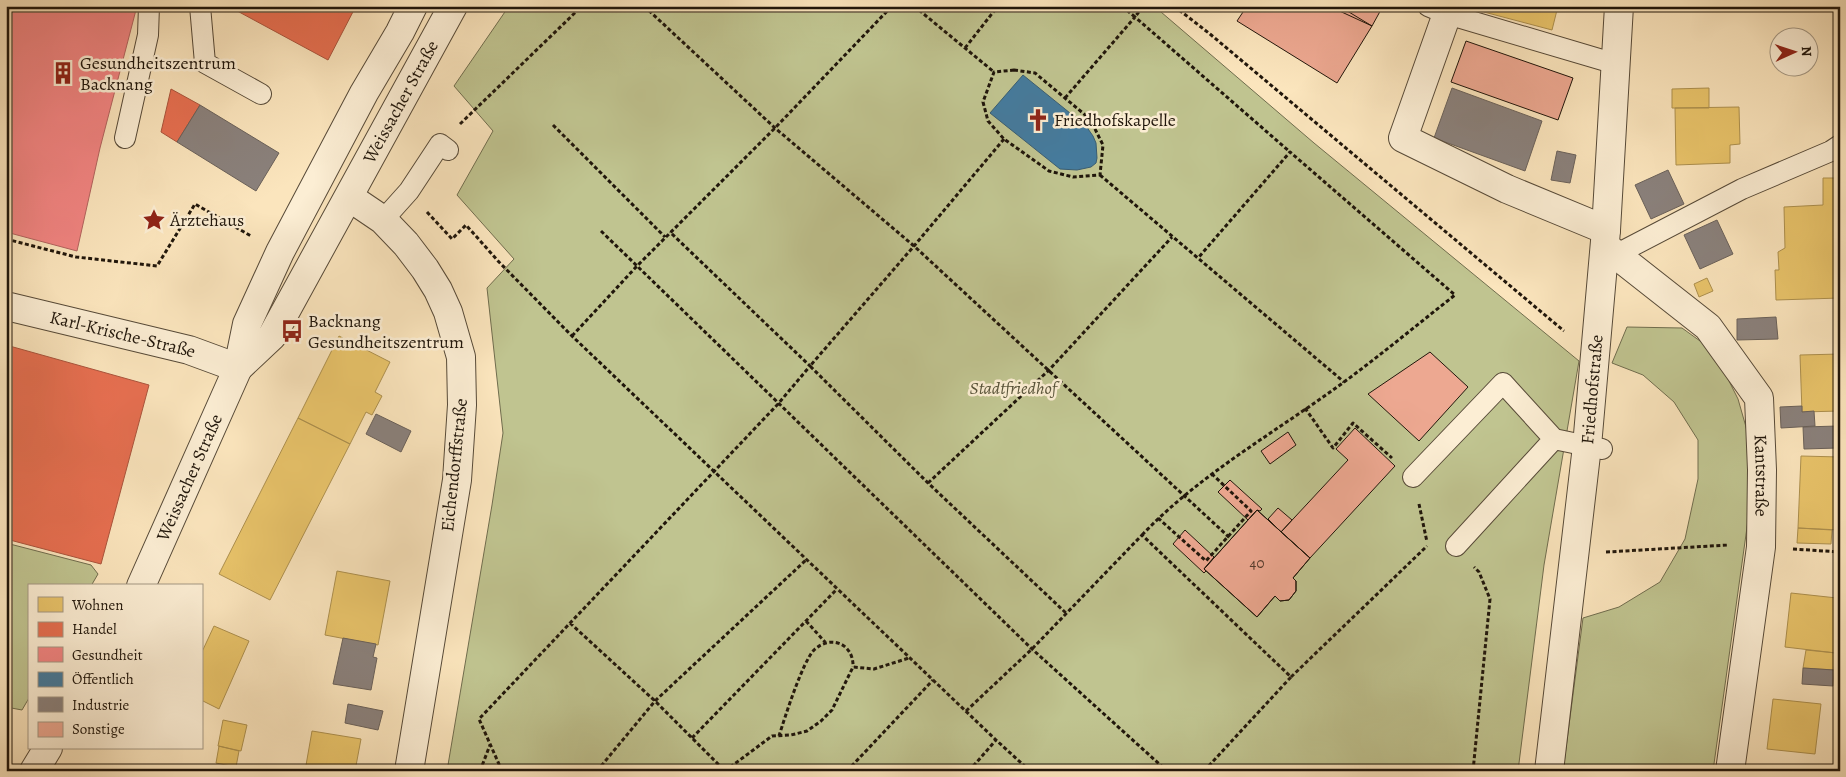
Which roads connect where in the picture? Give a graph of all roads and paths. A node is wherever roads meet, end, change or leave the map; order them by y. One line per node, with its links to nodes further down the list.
1 (149, 6): 23 (lane)
2 (200, 6): 19 (lane)
3 (413, 6): 29 (street, Weissacher Straße)
4 (453, 6): 31 (street, Weissacher Straße)
5 (582, 6): 26 (path)
6 (644, 6): 22 (path)
7 (892, 6): 22 (path)
8 (914, 6): 16 (path)
9 (998, 6): 16 (path)
10 (1122, 6): 15 (path)
11 (1144, 6): 15 (path)
12 (1174, 6): 45 (path)
13 (1619, 6): 17 (street, Friedhofstraße)
14 (1438, 10): 17 (lane); 39 (street, Kantstraße)
15 (1135, 16): 20 (path); 27 (path)
16 (965, 48): 18 (path)
17 (1616, 64): 39 (street, Friedhofstraße)
18 (994, 72): 20 (path); 24 (path)
19 (261, 94)
20 (1065, 98): 28 (path)
21 (553, 125): 36 (path)
22 (775, 128): 34 (path); 40 (path)
23 (125, 138)
24 (1004, 139): 28 (path); 40 (path)
25 (1840, 145): 39 (lane)
26 (444, 147): 30 (lane)
27 (1290, 152): 41 (path); 49 (path)
28 (1100, 175): 37 (path)
29 (318, 179): 31 (street); 47 (street, Weissacher Straße)
30 (409, 191): 32 (lane); 44 (path)
31 (349, 197): 32 (street, Eichendorffstraße); 47 (street, Weissacher Straße)
32 (383, 220): 86 (street, Eichendorffstraße)
33 (601, 232): 42 (path)
34 (670, 232): 36 (path); 46 (path)
35 (253, 237): 38 (path)
36 (665, 237): 42 (path)
37 (1172, 237): 41 (path); 48 (path)
38 (6, 239)
39 (1609, 244): 45 (street, Friedhofstraße); 98 (street, Kantstraße)
40 (914, 246): 46 (path); 48 (path)
41 (1198, 258): 49 (path)
42 (636, 266): 44 (path); 50 (path)
43 (6, 306): 47 (street, Karl-Krische-Straße)
44 (572, 336): 55 (path)
45 (1595, 357): 54 (street, Friedhofstraße)
46 (810, 366): 50 (path); 58 (path)
47 (238, 368): 67 (street, Weissacher Straße)
48 (1049, 370): 58 (path); 59 (path)
49 (1344, 382): 51 (path)
50 (778, 404): 55 (path); 73 (path)
51 (1305, 408): 52 (path); 56 (path)
52 (1358, 427)
53 (1554, 439): 54 (lane); 57 (lane); 64 (lane)
54 (1595, 447): 65 (street, Friedhofstraße)
55 (712, 471): 66 (path); 71 (path)
56 (1212, 474): 59 (path); 62 (path)
57 (1413, 478)
58 (928, 483): 69 (path)
59 (1184, 496): 60 (path); 62 (path)
60 (1158, 518): 61 (path); 62 (path)
61 (1142, 536): 69 (path); 76 (path)
62 (1230, 538)
63 (1738, 545): 65 (path)
64 (1456, 546): 76 (path); 96 (path)
65 (1575, 554): 97 (street, Friedhofstraße)
66 (806, 560): 68 (path); 78 (path)
67 (141, 584)
68 (837, 589): 70 (path); 74 (path)
69 (1067, 614): 73 (path)
70 (806, 621): 72 (path); 81 (path)
71 (570, 622): 78 (path); 83 (path)
72 (825, 642): 75 (path); 80 (path)
73 (1032, 650): 79 (path); 94 (path)
74 (910, 658): 75 (path); 77 (path)
75 (853, 667): 80 (path)
76 (1291, 677): 95 (path)
77 (933, 680): 79 (path); 91 (path)
78 (654, 701): 81 (path); 89 (path)
79 (966, 711): 82 (path)
80 (779, 736): 90 (path)
81 (692, 738): 90 (path)
82 (996, 740): 92 (path); 93 (path)
83 (490, 744): 87 (path); 88 (path)
84 (47, 750): 85 (street)
85 (34, 771)
86 (409, 771)
87 (480, 771)
88 (502, 771)
89 (596, 771)
90 (725, 771)
91 (847, 771)
92 (969, 771)
93 (1030, 771)
94 (1167, 771)
95 (1204, 771)
96 (1472, 771)
97 (1549, 771)
98 (1730, 771)

